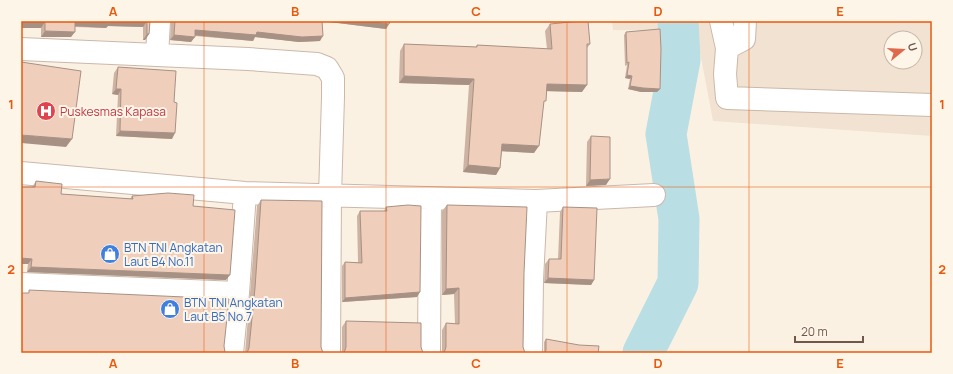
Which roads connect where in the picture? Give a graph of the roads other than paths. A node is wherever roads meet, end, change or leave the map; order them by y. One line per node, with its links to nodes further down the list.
1 (159, 21): 6 (street)
2 (721, 21): 4 (street)
3 (745, 21): 4 (street)
4 (727, 48): 7 (street)
5 (21, 49): 6 (street)
6 (157, 55): 11 (street)
7 (932, 105)
8 (21, 172): 9 (street)
9 (245, 193): 11 (street); 15 (street)
10 (654, 195): 13 (street)
11 (330, 196): 12 (street); 17 (street)
12 (430, 199): 13 (street); 18 (street)
13 (536, 201): 19 (street)
14 (21, 284): 15 (street)
15 (238, 293): 16 (street)
16 (232, 353)
17 (329, 353)
18 (429, 353)
19 (531, 353)

